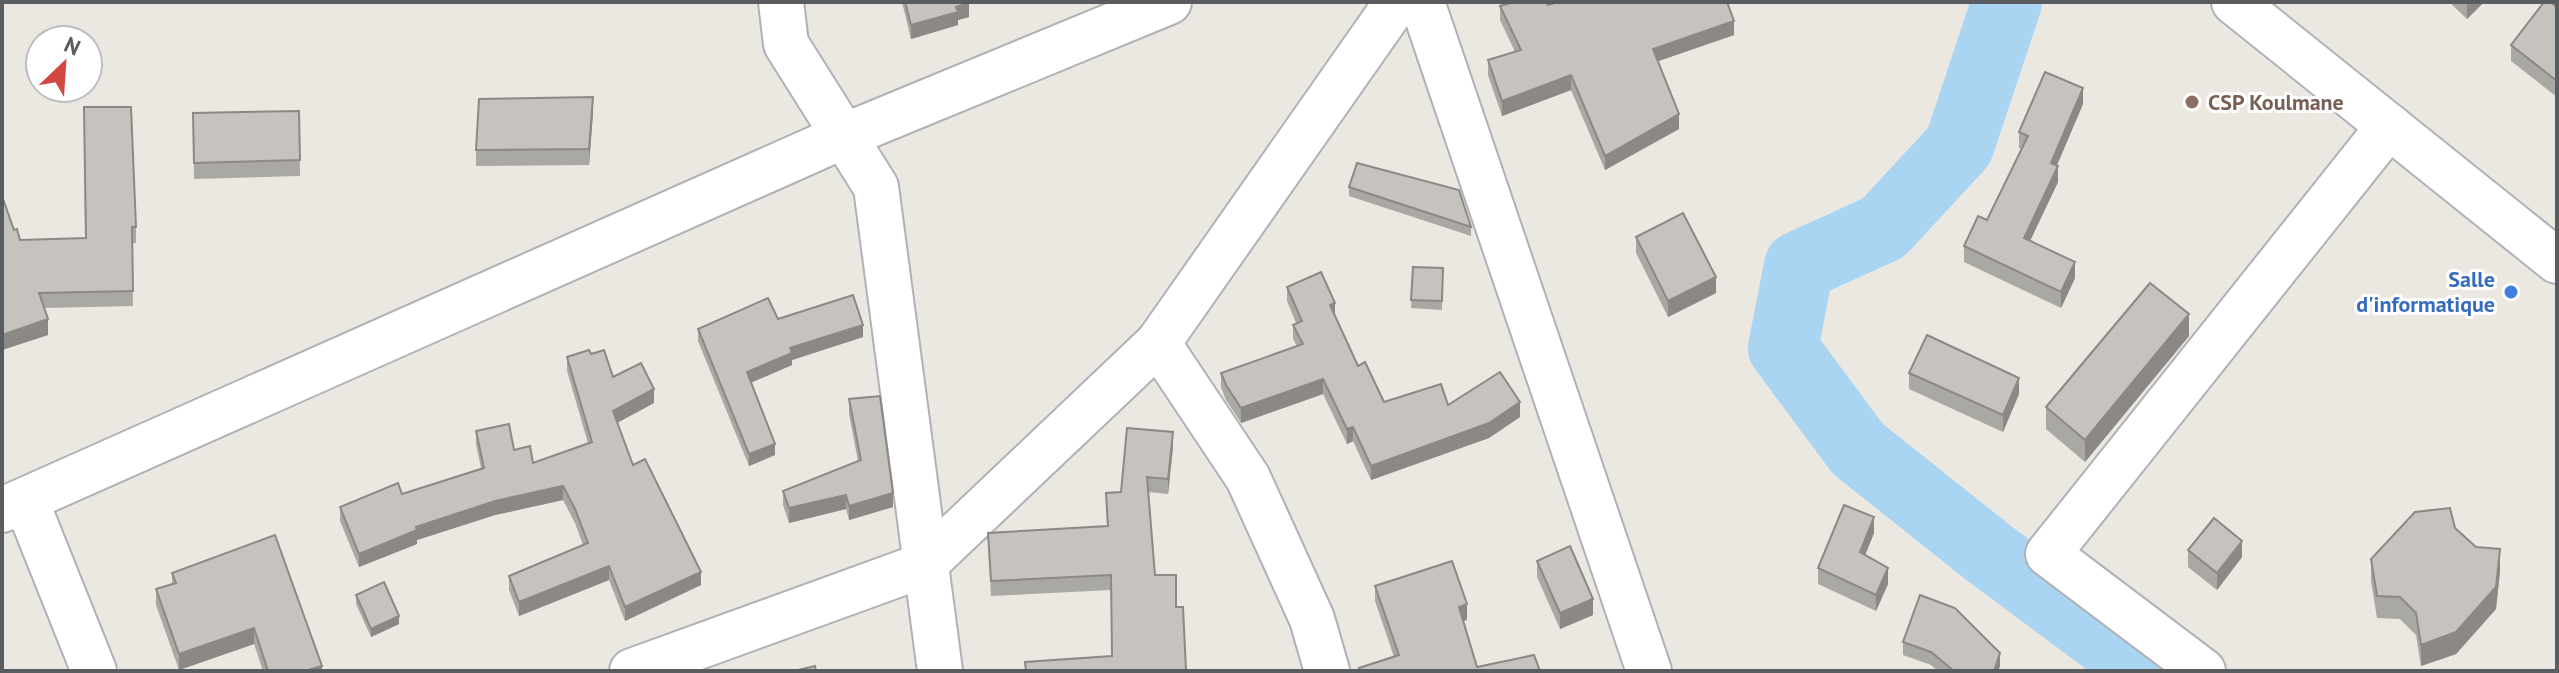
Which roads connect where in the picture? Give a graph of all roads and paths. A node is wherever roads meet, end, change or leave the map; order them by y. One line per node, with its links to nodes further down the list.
1 (781, 2): 8 (street)
2 (1169, 2): 6 (street)
3 (1397, 2): 10 (street)
4 (1422, 2): 17 (street)
5 (2234, 2): 7 (street)
6 (1128, 10): 8 (street)
7 (2389, 126): 9 (street); 18 (street)
8 (844, 136): 11 (street); 12 (street)
9 (2557, 261)
10 (1158, 343): 12 (street); 16 (street)
11 (14, 506): 13 (street)
12 (924, 565): 14 (street); 15 (street)
13 (94, 671)
14 (632, 671)
15 (940, 671)
16 (1327, 671)
17 (1649, 671)
18 (2203, 671)

